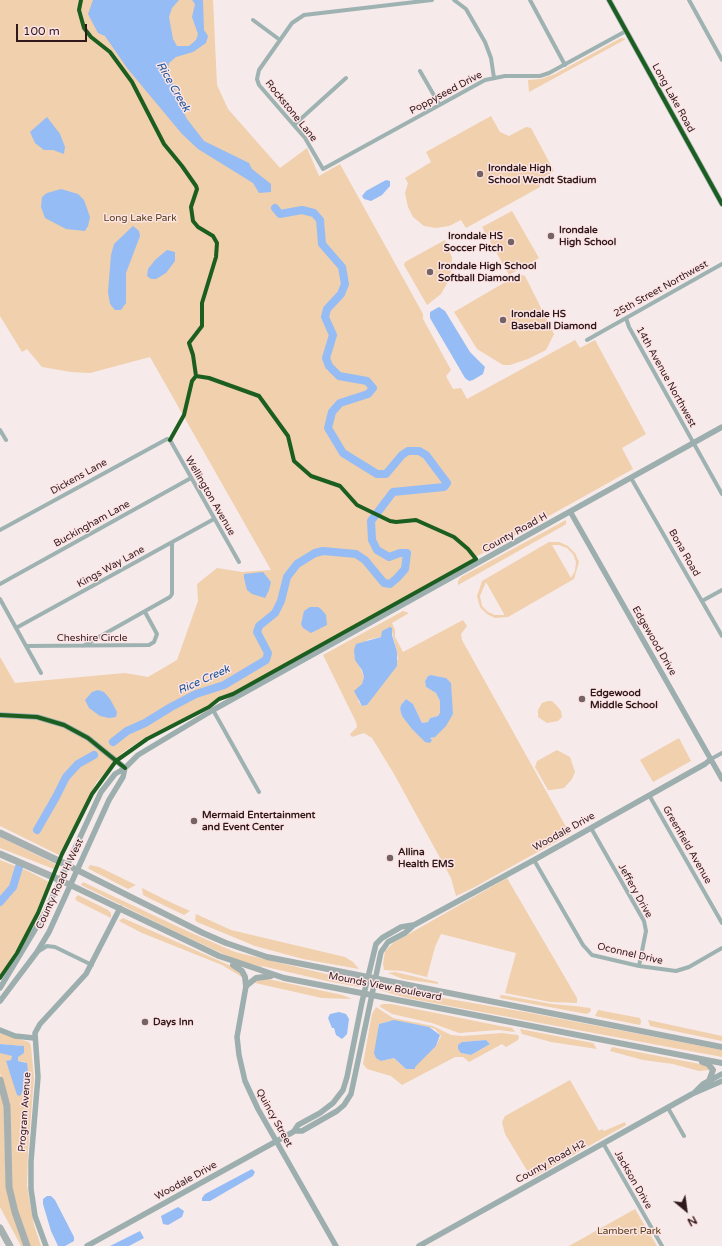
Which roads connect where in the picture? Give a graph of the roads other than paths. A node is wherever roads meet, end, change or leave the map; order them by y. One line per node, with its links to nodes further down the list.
1 (432, 0): 8 (street, Rockstone Lane)
2 (454, 0): 13 (street)
3 (530, 0): 10 (street)
4 (609, 0): 7 (street, Long Lake Road)
5 (689, 0): 9 (street)
6 (253, 20): 8 (street)
7 (626, 31): 10 (street, Poppyseed Drive); 17 (street, Long Lake Road)
8 (280, 40): 15 (street, Rockstone Lane)
9 (722, 60)
10 (566, 65): 13 (street, Poppyseed Drive)
11 (420, 71): 14 (street)
12 (346, 78): 15 (street)
13 (494, 78): 14 (street, Poppyseed Drive)
14 (439, 104): 16 (street, Poppyseed Drive)
15 (294, 125): 16 (street, Rockstone Lane)
16 (323, 169)
17 (722, 204)
18 (722, 264): 19 (street, 25th Street Northwest)
19 (626, 318): 20 (street, 25th Street Northwest); 25 (street, 14th Avenue Northwest)
20 (587, 340)
21 (722, 427): 25 (street, County Road H)
22 (0, 430): 24 (street)
23 (167, 439): 26 (street, Wellington Avenue); 31 (street, Dickens Lane)
24 (6, 440)
25 (693, 444): 27 (street, County Road H); 28 (street, 14th Avenue Northwest)
26 (191, 478): 30 (street, Wellington Avenue); 34 (street, Buckingham Lane)
27 (632, 478): 29 (street, County Road H); 37 (street, Bona Road)
28 (722, 494)
29 (571, 513): 44 (street, County Road H); 48 (street, Edgewood Drive)
30 (214, 519): 32 (street, Kings Way Lane); 33 (street, Wellington Avenue)
31 (0, 530)
32 (172, 542): 38 (street); 39 (street, Kings Way Lane)
33 (239, 562)
34 (0, 584)
35 (722, 590): 37 (street)
36 (0, 599): 39 (street)
37 (702, 601): 40 (street, Bona Road)
38 (145, 612): 42 (street); 42 (street, Cheshire Circle)
39 (16, 628): 41 (street)
40 (722, 636)
41 (26, 646): 42 (street, Cheshire Circle); 43 (street)
42 (82, 646)
43 (41, 673)
44 (213, 710): 46 (street, County Road H); 51 (street)
45 (0, 715): 49 (street)
46 (170, 736): 49 (street, County Road H West)
47 (722, 753): 48 (street, Woodale Drive)
48 (711, 759): 50 (street, Edgewood Drive); 52 (street, Woodale Drive)
49 (125, 768): 57 (street, County Road H West); 58 (street, County Road H West)
50 (722, 779)
51 (259, 792)
52 (649, 795): 53 (street, Woodale Drive); 62 (street, Greenfield Avenue)
53 (591, 828): 56 (street, Woodale Drive); 68 (street, Jeffery Drive)
54 (0, 833): 57 (highway)
55 (0, 854): 59 (highway)
56 (534, 860): 63 (street, Woodale Drive); 68 (street, Oconnel Drive)
57 (67, 865): 58 (main road, Mounds View Boulevard); 59 (street, County Road H West)
58 (76, 870): 60 (street, County Road H West); 70 (main road, Mounds View Boulevard)
59 (60, 880): 60 (main road, Mounds View Boulevard); 73 (street, County Road H West)
60 (70, 885): 61 (main road, Mounds View Boulevard); 66 (street, County Road H West)
61 (120, 908): 64 (main road, Mounds View Boulevard); 67 (street)
62 (722, 922)
63 (414, 925): 70 (street, Woodale Drive); 71 (street, Woodale Drive)
64 (200, 948): 69 (main road, Mounds View Boulevard); 72 (main road)
65 (722, 948): 68 (street, Oconnel Drive)
66 (36, 952): 67 (street); 76 (street, County Road H West)
67 (92, 965): 78 (street)
68 (639, 966)
69 (284, 978): 72 (main road); 74 (main road, Mounds View Boulevard)
70 (368, 978): 71 (main road, Mounds View Boulevard); 74 (street, Woodale Drive)
71 (376, 980): 75 (street, Woodale Drive); 79 (main road, Mounds View Boulevard)
72 (246, 986): 90 (street, Quincy Street)
73 (0, 988)
74 (364, 994): 75 (main road, Mounds View Boulevard); 88 (street, Woodale Drive)
75 (372, 995): 80 (main road, Mounds View Boulevard); 88 (street, Woodale Drive)
76 (0, 1001)
77 (0, 1030): 78 (street)
78 (34, 1038): 95 (street, Program Avenue)
79 (722, 1047)
80 (678, 1055): 81 (main road, Mounds View Boulevard); 84 (main road)
81 (722, 1063)
82 (722, 1074): 84 (street, County Road H2)
83 (0, 1080): 94 (highway)
84 (709, 1081): 86 (street, County Road H2)
85 (722, 1081): 86 (street, County Road H2)
86 (692, 1094): 87 (street, County Road H2)
87 (668, 1108): 89 (street); 91 (street, County Road H2)
88 (294, 1132): 90 (street, Woodale Drive)
89 (684, 1136)
90 (277, 1141): 96 (street, Woodale Drive); 97 (street, Quincy Street)
91 (603, 1144): 98 (street, County Road H2); 99 (street, Jackson Drive)
92 (0, 1228): 93 (highway)
93 (10, 1246)
94 (27, 1246)
95 (46, 1246)
96 (87, 1246)
97 (336, 1246)
98 (419, 1246)
99 (662, 1246)

